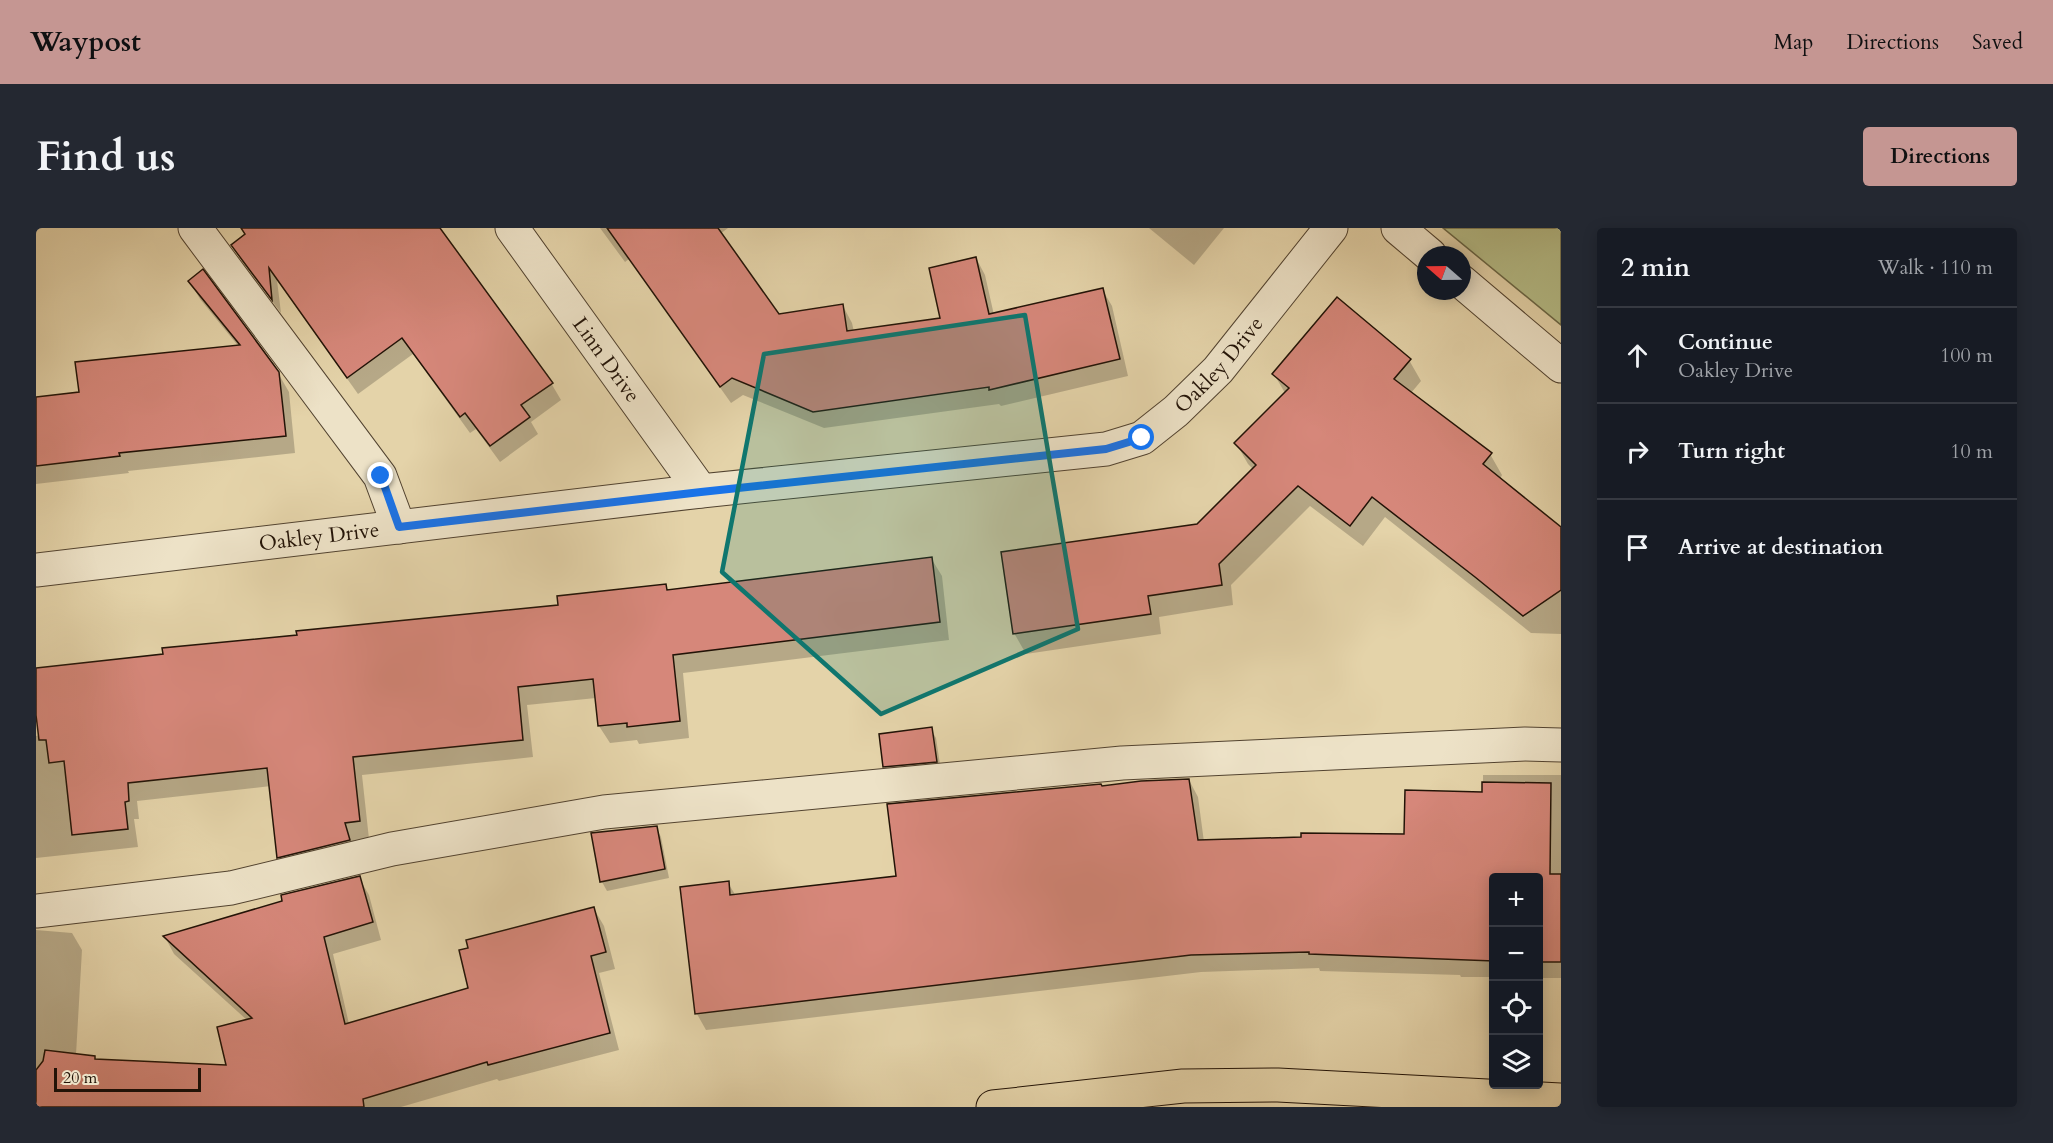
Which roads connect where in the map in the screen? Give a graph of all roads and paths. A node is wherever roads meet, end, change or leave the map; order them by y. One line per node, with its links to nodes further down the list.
1 (195, 228): 9 (street)
2 (512, 228): 8 (street, Linn Drive)
3 (1331, 228): 8 (street, Oakley Drive)
4 (1398, 228): 5 (street)
5 (1419, 246)
6 (1471, 290): 7 (street)
7 (1561, 366)
8 (701, 492): 9 (street, Oakley Drive)
9 (399, 527): 10 (street, Oakley Drive)
10 (36, 570)
11 (1561, 745): 12 (street)
12 (36, 910)
13 (1561, 1100): 14 (main road)
14 (993, 1107)

